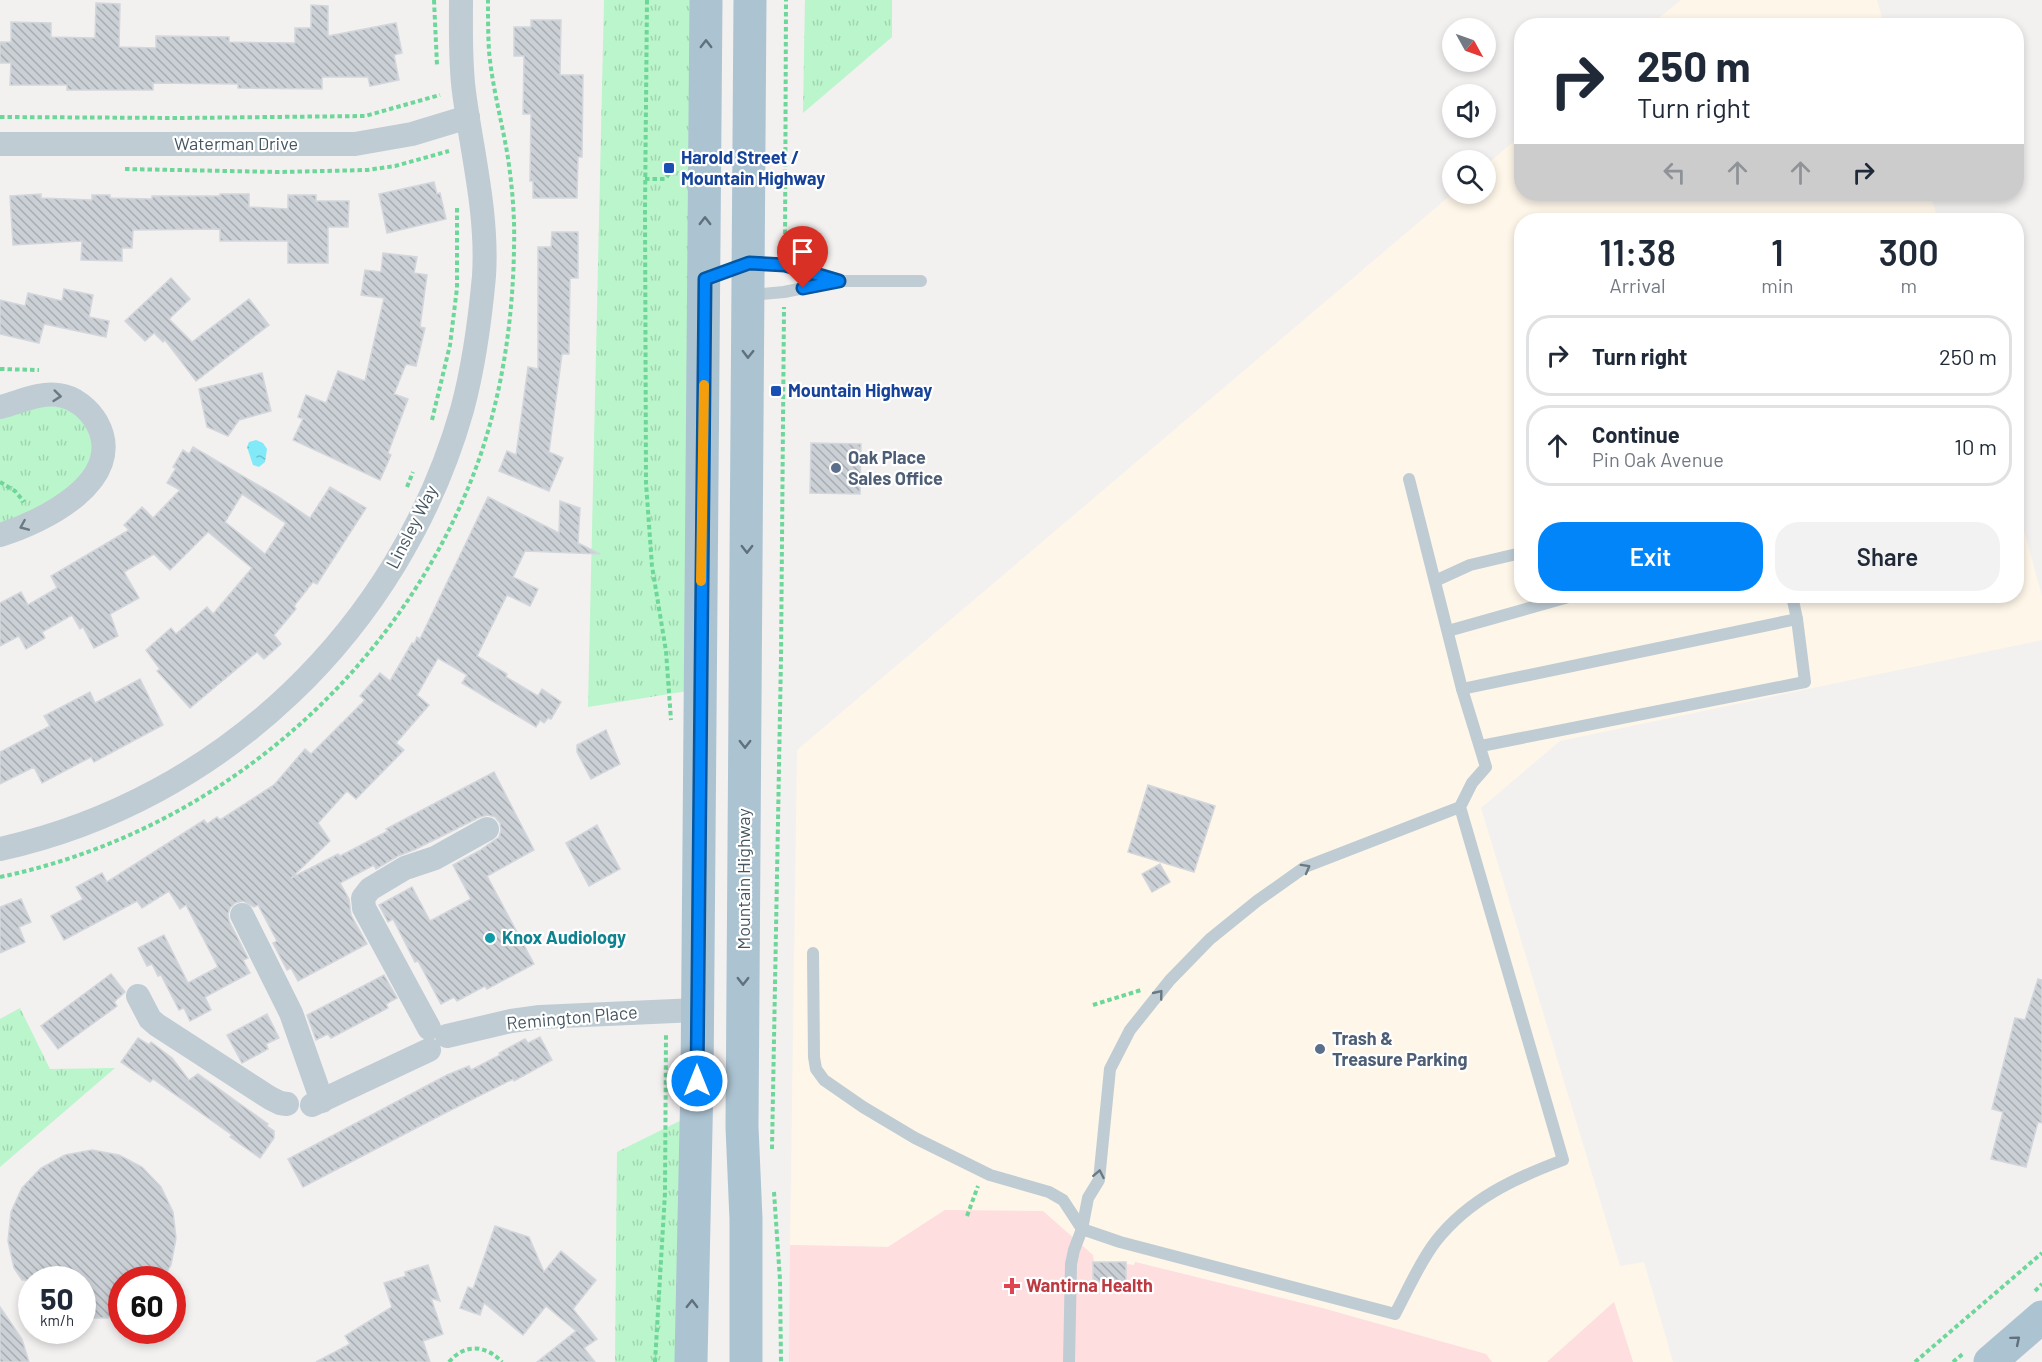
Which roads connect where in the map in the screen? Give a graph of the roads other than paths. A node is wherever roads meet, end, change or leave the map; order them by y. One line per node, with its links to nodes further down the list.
1 (461, 0): 4 (street, Linsley Way)
2 (706, 0): 7 (main road, one-way to 2)
3 (750, 0): 6 (main road, Mountain Highway)
4 (468, 117): 5 (street, Waterman Drive); 24 (street, Linsley Way)
5 (0, 144)
6 (749, 263): 7 (main road); 8 (lane); 10 (main road, Mountain Highway)
7 (705, 279): 10 (main road); 28 (main road)
8 (839, 281): 9 (lane); 10 (lane)
9 (921, 281)
10 (749, 295): 36 (main road, Mountain Highway, one-way to 36)
11 (0, 407): 13 (street, one-way to 13)
12 (1409, 479): 15 (lane)
13 (0, 535)
14 (1514, 555): 15 (lane)
15 (1435, 581): 19 (lane)
16 (1548, 603): 19 (lane)
17 (1794, 603): 18 (lane)
18 (1797, 619): 20 (lane); 21 (lane)
19 (1448, 632): 20 (lane)
20 (1462, 689): 21 (lane)
21 (1481, 746): 22 (lane)
22 (1460, 807): 31 (lane, one-way to 22); 33 (lane)
23 (487, 829): 29 (street)
24 (0, 849)
25 (242, 915): 30 (street)
26 (813, 953): 32 (lane)
27 (138, 996): 30 (street, Remington Place)
28 (698, 1010): 29 (street, Remington Place); 35 (main road, one-way to 28)
29 (435, 1038): 30 (street, Remington Place)
30 (317, 1103)
31 (1089, 1198): 32 (lane); 33 (lane)
32 (1063, 1200): 33 (lane)
33 (1082, 1229): 37 (lane)
34 (2042, 1317): 38 (main road, one-way to 34)
35 (691, 1362)
36 (746, 1362)
37 (1069, 1362)
38 (1990, 1362)

